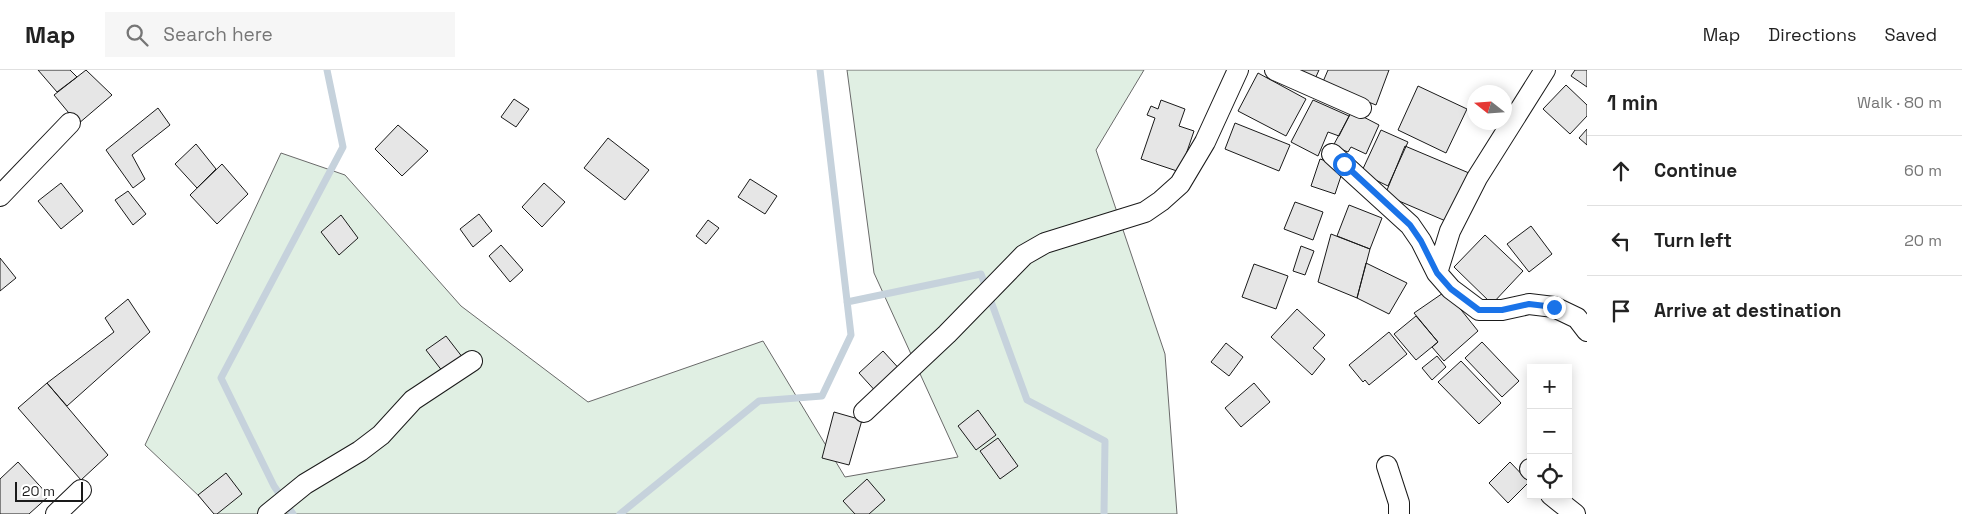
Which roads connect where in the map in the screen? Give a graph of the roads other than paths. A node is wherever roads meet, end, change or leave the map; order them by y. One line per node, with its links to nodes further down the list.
1 (1238, 70): 11 (street)
2 (1275, 70): 4 (street)
3 (1545, 70): 8 (street)
4 (1361, 108)
5 (70, 123): 7 (street)
6 (1332, 154): 8 (street)
7 (0, 196)
8 (1437, 273): 9 (street)
9 (1587, 331)
10 (472, 361): 15 (street)
11 (864, 412)
12 (1387, 466): 17 (street)
13 (81, 490): 16 (street)
14 (1556, 499): 18 (street)
15 (272, 510)
16 (56, 514)
17 (1399, 514)
18 (1575, 514)

